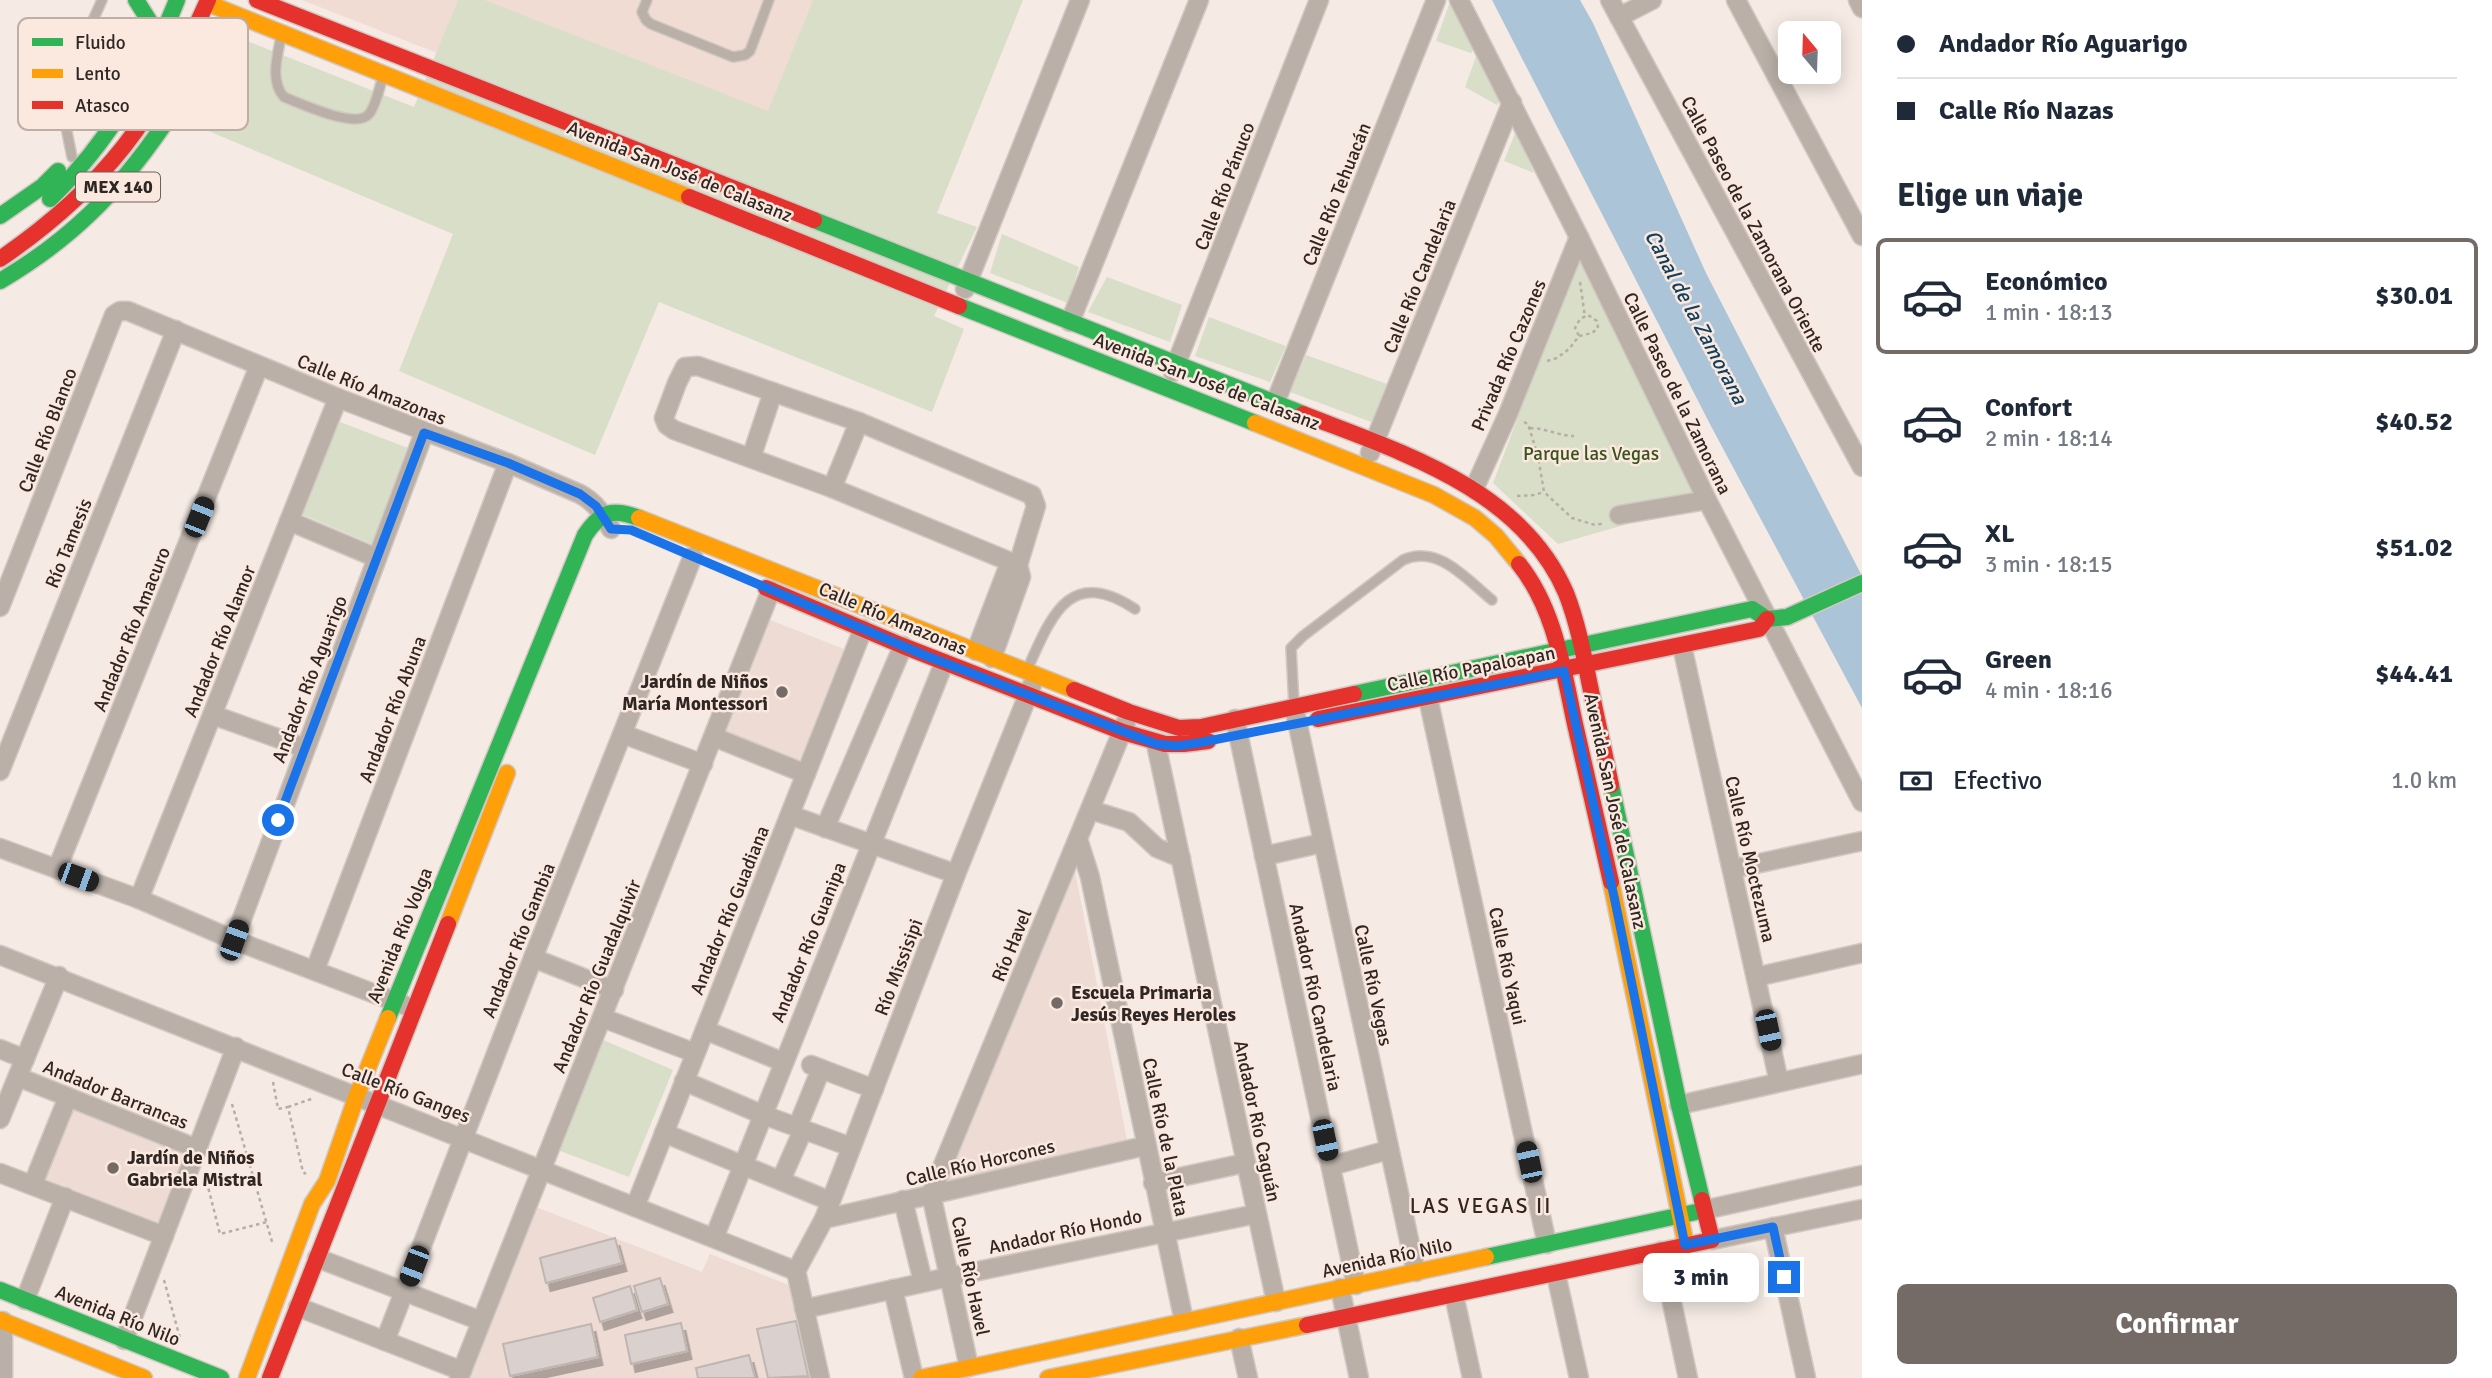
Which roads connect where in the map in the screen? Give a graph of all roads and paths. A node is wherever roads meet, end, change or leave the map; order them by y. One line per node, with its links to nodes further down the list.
1 (102, 0): 20 (lane)
2 (136, 0): 21 (street)
3 (177, 0): 22 (street, MEX 140)
4 (257, 0): 18 (street, Avenida San José de Calasanz)
5 (647, 0): 6 (lane)
6 (769, 0)
7 (1080, 0): 43 (street)
8 (1199, 0): 46 (street)
9 (1319, 0): 50 (street, Calle Río Pánuco)
10 (1436, 0): 55 (street, Calle Río Tehuacán)
11 (1459, 0): 28 (street, Calle Paseo de la Zamorana)
12 (1610, 0): 19 (street, Calle Paseo de la Zamorana Oriente)
13 (1653, 0): 19 (street)
14 (1736, 0): 39 (street)
15 (1857, 0): 17 (street)
16 (207, 2): 23 (street, Avenida San José de Calasanz)
17 (1862, 8)
18 (290, 13): 25 (lane); 26 (street, Avenida San José de Calasanz)
19 (1619, 17): 65 (street, Calle Paseo de la Zamorana Oriente)
20 (94, 18)
21 (147, 18)
22 (170, 18)
23 (245, 18)
24 (248, 19): 25 (street, Avenida San José de Calasanz)
25 (281, 33): 27 (street, Avenida San José de Calasanz); 27 (lane)
26 (390, 53): 27 (lane); 35 (street, Avenida San José de Calasanz)
27 (384, 74): 38 (street, Avenida San José de Calasanz)
28 (1512, 102): 40 (street, Calle Paseo de la Zamorana); 61 (street, Calle Río Candelaria)
29 (66, 130): 34 (lane)
30 (97, 130): 34 (street, MEX 140)
31 (112, 130): 37 (street, MEX 140)
32 (139, 130): 41 (street, MEX 140)
33 (159, 130): 42 (street, MEX 140)
34 (72, 157): 36 (street, MEX 140)
35 (760, 199): 38 (street); 43 (street, Avenida San José de Calasanz)
36 (0, 216)
37 (30, 217)
38 (751, 222): 44 (street, Avenida San José de Calasanz)
39 (1862, 236)
40 (1579, 237): 49 (street, Privada Río Cazones); 68 (street, Calle Paseo de la Zamorana)
41 (0, 259)
42 (0, 281)
43 (968, 282): 44 (street); 46 (street, Avenida San José de Calasanz)
44 (958, 306): 52 (street, Avenida San José de Calasanz)
45 (120, 311): 47 (street, Calle Río Amazonas); 82 (street, Calle Río Blanco)
46 (1070, 322): 50 (street, Avenida San José de Calasanz)
47 (176, 330): 51 (street, Calle Río Amazonas); 112 (street, Río Tamesis)
48 (1579, 336): 48 (path); 49 (path)
49 (1529, 360): 56 (street, Privada Río Cazones)
50 (1177, 364): 52 (street, Calle Río Pánuco); 55 (street, Avenida San José de Calasanz)
51 (259, 366): 54 (street, Calle Río Amazonas); 125 (street, Andador Río Amacuro)
52 (1166, 387): 64 (street, Avenida San José de Calasanz)
53 (773, 392): 57 (street); 62 (street); 62 (street)
54 (338, 398): 59 (street, Calle Río Amazonas); 70 (street, Andador Río Alamor)
55 (1275, 404): 61 (street, Avenida San José de Calasanz)
56 (1508, 414): 58 (path); 67 (street, Privada Río Cazones)
57 (859, 422): 66 (street); 75 (street)
58 (1530, 428): 60 (path); 69 (path)
59 (424, 433): 63 (street, Calle Río Amazonas); 74 (street, Andador Río Aguarigo)
60 (1574, 436)
61 (1374, 442): 64 (street, Calle Río Candelaria); 67 (street, Avenida San José de Calasanz)
62 (751, 458): 66 (street)
63 (508, 463): 71 (street, Calle Río Amazonas); 133 (street, Andador Río Abuna)
64 (1365, 466): 90 (street, Avenida San José de Calasanz)
65 (1862, 467)
66 (832, 488): 75 (street)
67 (1474, 489): 87 (street, Avenida San José de Calasanz)
68 (1707, 500): 69 (street); 85 (street, Calle Paseo de la Zamorana)
69 (1619, 515)
70 (289, 521): 74 (street); 99 (street, Andador Río Alamor)
71 (607, 522): 72 (street, Calle Río Amazonas); 73 (street); 80 (street, Calle Río Amazonas); 137 (street, Avenida Río Volga)
72 (693, 556): 76 (street, Calle Río Amazonas); 105 (street, Andador Río Gambia)
73 (593, 557)
74 (377, 558): 109 (street, Andador Río Aguarigo)
75 (1018, 565): 91 (street)
76 (716, 566)
77 (749, 580): 79 (street, Calle Río Amazonas)
78 (1862, 583): 85 (street, Calle Río Papaloapan)
79 (771, 590): 84 (street, Calle Río Amazonas); 106 (street, Andador Río Guadalquivir)
80 (845, 600): 84 (street); 91 (street, Calle Río Amazonas)
81 (1492, 600): 100 (lane)
82 (0, 607)
83 (1135, 609): 95 (lane)
84 (838, 618): 86 (street, Calle Río Amazonas)
85 (1767, 619): 87 (street, Calle Río Papaloapan); 89 (street, Calle Río Papaloapan); 114 (street, Calle Paseo de la Zamorana)
86 (863, 629): 88 (street, Calle Río Amazonas); 113 (street, Andador Río Guadiana)
87 (1581, 644): 90 (street, Calle Río Papaloapan); 93 (street, Avenida San José de Calasanz)
88 (903, 646): 92 (street, Calle Río Amazonas); 117 (street)
89 (1682, 646): 93 (street, Calle Río Papaloapan); 126 (street, Calle Río Moctezuma)
90 (1558, 649): 94 (street, Avenida San José de Calasanz); 100 (street, Calle Río Papaloapan)
91 (984, 655): 95 (street, Calle Río Amazonas)
92 (944, 663): 96 (street, Calle Río Amazonas); 121 (street, Andador Río Guanipa)
93 (1586, 667): 94 (street, Calle Río Papaloapan); 157 (street, Avenida San José de Calasanz)
94 (1564, 671): 97 (street, Calle Río Papaloapan); 186 (street, Avenida San José de Calasanz)
95 (1031, 674): 96 (street, Río Missisipi); 98 (street, Calle Río Amazonas)
96 (1028, 696): 104 (street, Calle Río Amazonas); 127 (street, Río Missisipi)
97 (1428, 698): 100 (street, Calle Río Papaloapan); 194 (street, Calle Río Yaqui)
98 (1129, 712): 102 (street, Calle Río Amazonas); 104 (street, Río Havel)
99 (213, 715): 109 (street); 128 (street, Andador Río Alamor)
100 (1293, 719): 101 (street, Calle Río Papaloapan); 120 (street, Calle Río Vegas)
101 (1237, 727): 102 (street, Calle Río Papaloapan); 103 (street, Calle Río Papaloapan); 108 (street, Calle Río Papaloapan); 123 (street, Andador Río Candelaria)
102 (1179, 728)
103 (1262, 730)
104 (1123, 733): 107 (street, Calle Río Amazonas); 115 (street, Río Havel)
105 (623, 734): 111 (street); 132 (street, Andador Río Gambia)
106 (714, 737): 111 (street, Andador Río Guadalquivir); 113 (street)
107 (1156, 744): 108 (street, Calle Río Amazonas); 124 (street, Andador Río Caguán)
108 (1177, 746)
109 (305, 748): 129 (street, Andador Río Aguarigo)
110 (511, 764): 138 (street)
111 (703, 764): 136 (street, Andador Río Guadalquivir)
112 (0, 771)
113 (806, 774): 116 (street, Andador Río Guadiana)
114 (1862, 802)
115 (1091, 810): 118 (street, Río Havel); 124 (street)
116 (790, 815): 117 (street); 140 (street, Andador Río Guadiana)
117 (825, 828): 121 (street)
118 (1078, 839): 164 (street, Calle Río de la Plata); 178 (street, Río Havel)
119 (1862, 841): 126 (street)
120 (1322, 843): 123 (street); 167 (street, Calle Río Vegas)
121 (870, 845): 127 (street); 146 (street, Andador Río Guanipa)
122 (0, 848): 125 (street)
123 (1264, 856): 170 (street, Andador Río Candelaria)
124 (1181, 858): 168 (street, Andador Río Caguán)
125 (57, 869): 128 (street)
126 (1732, 869): 135 (street, Calle Río Moctezuma)
127 (956, 874): 152 (street, Río Missisipi)
128 (139, 899): 129 (street)
129 (234, 940): 133 (street)
130 (1862, 953): 135 (street)
131 (0, 955): 134 (street, Calle Río Ganges)
132 (533, 958): 136 (street); 163 (street, Andador Río Gambia)
133 (315, 970): 137 (street)
134 (59, 976): 141 (street, Calle Río Ganges); 144 (street)
135 (1756, 977): 150 (street, Calle Río Moctezuma)
136 (614, 990): 139 (street, Andador Río Guadalquivir)
137 (395, 1002): 138 (street); 153 (street, Avenida Río Volga)
138 (414, 1009): 155 (street)
139 (603, 1018): 143 (street); 171 (street, Andador Río Guadalquivir)
140 (705, 1030): 143 (street, Andador Río Guadiana); 146 (street)
141 (236, 1047): 145 (street, Calle Río Ganges); 166 (street)
142 (0, 1049): 144 (street)
143 (695, 1054): 149 (street, Andador Río Guadiana)
144 (25, 1059): 148 (street)
145 (270, 1062): 151 (street, Calle Río Ganges); 158 (path)
146 (783, 1062): 159 (street, Andador Río Guanipa)
147 (1862, 1064): 150 (street)
148 (18, 1077): 154 (street, Andador Barrancas); 160 (street)
149 (684, 1081): 159 (street); 162 (street, Andador Río Guadiana)
150 (1779, 1082): 157 (street)
151 (328, 1084): 153 (street, Calle Río Ganges); 158 (path)
152 (874, 1088): 161 (street); 165 (street, Río Missisipi)
153 (356, 1095): 155 (street, Calle Río Ganges); 175 (street, Avenida Río Volga)
154 (68, 1097): 166 (street, Andador Barrancas); 177 (street)
155 (378, 1104): 163 (street, Calle Río Ganges); 199 (street)
156 (232, 1105): 188 (path)
157 (1679, 1105): 184 (street, Avenida San José de Calasanz)
158 (288, 1107): 175 (path)
159 (761, 1114): 161 (street); 169 (street, Andador Río Guanipa)
160 (0, 1119)
161 (800, 1129): 165 (street); 174 (street)
162 (664, 1133): 169 (street); 182 (street, Andador Río Guadiana)
163 (464, 1137): 171 (street, Calle Río Ganges); 208 (street, Andador Río Gambia)
164 (1145, 1146): 176 (street, Calle Río de la Plata); 178 (street, Calle Río Horcones)
165 (851, 1147): 181 (street, Río Missisipi)
166 (198, 1149): 188 (path); 191 (street)
167 (1388, 1150): 170 (street); 201 (street, Calle Río Vegas)
168 (1245, 1163): 176 (street); 185 (street, Andador Río Caguán)
169 (741, 1164): 174 (street); 192 (street, Andador Río Guanipa)
170 (1331, 1166): 205 (street, Andador Río Candelaria)
171 (540, 1169): 182 (street, Calle Río Ganges); 216 (street, Andador Río Guadalquivir)
172 (0, 1173): 177 (street)
173 (1862, 1175): 184 (street, Avenida Río Nilo)
174 (780, 1180): 181 (street)
175 (327, 1181): 198 (street, Avenida Río Volga)
176 (1153, 1183): 190 (street, Calle Río de la Plata)
177 (33, 1184): 179 (street)
178 (931, 1194): 180 (street, Calle Río Horcones); 203 (street, Calle Río Havel)
179 (65, 1197): 191 (street); 210 (street)
180 (903, 1200): 187 (street, Calle Río Horcones); 204 (street)
181 (830, 1201): 187 (street, Río Missisipi)
182 (635, 1207): 192 (street, Calle Río Ganges)
183 (1862, 1209): 189 (street)
184 (1704, 1210): 186 (street, Avenida Río Nilo); 193 (street, Avenida San José de Calasanz)
185 (1256, 1214): 190 (street, Andador Río Hondo); 211 (street, Andador Río Caguán)
186 (1679, 1216): 194 (street, Avenida Río Nilo); 195 (street, Avenida San José de Calasanz)
187 (824, 1219): 200 (street, Río Missisipi)
188 (267, 1222): 198 (path)
189 (1773, 1227): 193 (street); 241 (street)
190 (1164, 1231): 203 (street, Andador Río Hondo); 217 (street, Calle Río de la Plata)
191 (164, 1236): 197 (street)
192 (713, 1238): 200 (street, Calle Río Ganges)
193 (1712, 1240): 195 (street)
194 (1547, 1244): 201 (street, Avenida Río Nilo)
195 (1685, 1245): 196 (street)
196 (1661, 1251): 202 (street); 240 (street)
197 (157, 1255): 219 (street); 222 (path)
198 (293, 1257): 229 (street, Avenida Río Volga)
199 (317, 1258): 208 (street); 212 (street)
200 (796, 1271): 213 (street)
201 (1416, 1272): 205 (street, Avenida Río Nilo)
202 (1556, 1274): 209 (street); 239 (street)
203 (949, 1277): 204 (street, Andador Río Hondo); 223 (street, Calle Río Havel)
204 (923, 1282): 206 (street, Andador Río Hondo)
205 (1348, 1286): 211 (street, Avenida Río Nilo); 214 (street, Andador Río Candelaria)
206 (893, 1289): 213 (street, Andador Río Hondo); 232 (street)
207 (0, 1290): 210 (street, Avenida Río Nilo)
208 (404, 1292): 216 (street); 220 (street, Andador Río Gambia)
209 (1454, 1295): 214 (street); 238 (street)
210 (25, 1300): 219 (street, Avenida Río Nilo)
211 (1276, 1302): 217 (street, Avenida Río Nilo)
212 (298, 1307): 220 (street); 230 (street)
213 (804, 1309): 231 (street)
214 (1346, 1317): 218 (street); 237 (street, Andador Río Candelaria)
215 (1, 1321): 224 (street); 226 (street)
216 (481, 1321): 225 (street, Andador Río Guadalquivir)
217 (1184, 1321): 223 (street, Avenida Río Nilo)
218 (1240, 1338): 221 (street); 236 (street)
219 (124, 1340): 222 (street, Avenida Río Nilo)
220 (385, 1341): 225 (street)
221 (1133, 1360): 234 (street); 235 (street)
222 (188, 1365): 228 (street, Avenida Río Nilo)
223 (969, 1367): 233 (street, Avenida Río Nilo)
224 (100, 1369): 227 (street)
225 (460, 1374)
226 (3, 1378)
227 (145, 1378)
228 (221, 1378)
229 (247, 1378)
230 (270, 1378)
231 (820, 1378)
232 (914, 1378)
233 (921, 1378)
234 (1048, 1378)
235 (1137, 1378)
236 (1248, 1378)
237 (1359, 1378)
238 (1472, 1378)
239 (1579, 1378)
240 (1688, 1378)
241 (1806, 1378)

